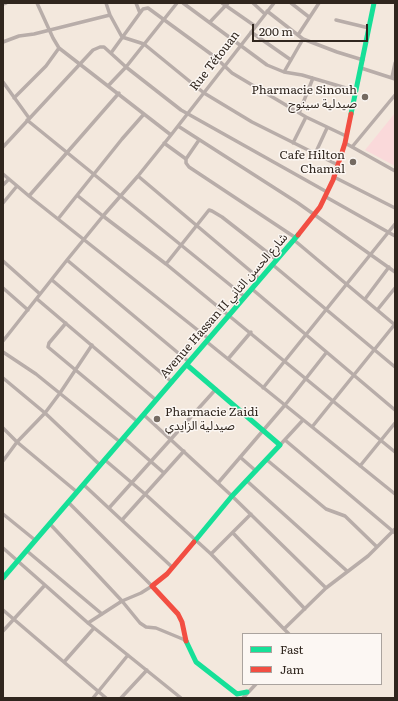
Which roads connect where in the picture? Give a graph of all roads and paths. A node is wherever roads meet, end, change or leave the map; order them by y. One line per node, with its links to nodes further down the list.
1 (6, 3): 12 (street)
2 (37, 3): 23 (street)
3 (106, 3): 16 (street)
4 (136, 3): 14 (street)
5 (177, 3): 18 (street)
6 (183, 3): 20 (street)
7 (253, 3): 15 (street)
8 (274, 3): 15 (street, Rue Tétouan)
9 (291, 3): 17 (street)
10 (319, 3): 17 (street)
11 (374, 3): 22 (main road, Avenue Hassan II شارع الحسن الثاني)
12 (3, 4)
13 (225, 4): 20 (street); 21 (street)
14 (140, 13): 18 (street); 26 (street)
15 (266, 13): 21 (street, Rue Tétouan); 25 (street)
16 (110, 15): 23 (street); 26 (street)
17 (309, 17): 25 (street)
18 (164, 20): 29 (street); 37 (street)
19 (336, 20): 22 (street)
20 (210, 22): 30 (street)
21 (255, 26): 24 (street, Rue Tétouan)
22 (369, 28): 34 (main road, Avenue Hassan II شارع الحسن الثاني)
23 (49, 30): 28 (street); 31 (street)
24 (251, 32): 30 (street, Rue Tétouan); 33 (street)
25 (298, 35): 27 (street)
26 (122, 37): 29 (street); 32 (street)
27 (303, 39): 33 (street); 34 (street)
28 (3, 42)
29 (144, 44): 38 (street); 47 (street)
30 (240, 46): 37 (street, Rue Tétouan); 40 (street)
31 (59, 48): 36 (street); 49 (street)
32 (111, 53): 36 (street); 38 (street)
33 (291, 60): 40 (street)
34 (363, 60): 39 (main road, Avenue Hassan II شارع الحسن الثاني)
35 (395, 63): 42 (street)
36 (80, 64): 44 (street); 54 (street)
37 (224, 66): 47 (street, Rue Tétouan); 50 (street)
38 (126, 67): 44 (street); 52 (street)
39 (361, 68): 42 (street); 45 (main road, Avenue Hassan II شارع الحسن الثاني)
40 (284, 72): 41 (street)
41 (313, 78): 45 (street); 50 (street)
42 (393, 78)
43 (3, 82): 49 (street)
44 (108, 86): 46 (street)
45 (356, 91): 58 (main road, Avenue Hassan II شارع الحسن الثاني)
46 (119, 93): 51 (street); 65 (street)
47 (204, 93): 52 (street, Rue Tétouan); 61 (street)
48 (395, 96): 64 (street)
49 (14, 98): 54 (street)
50 (299, 113): 53 (street)
51 (144, 114): 57 (street); 71 (street)
52 (188, 114): 55 (street, Rue Tétouan); 77 (street)
53 (306, 117): 56 (street); 61 (street)
54 (28, 119): 63 (street); 65 (street)
55 (178, 126): 57 (street, Rue Tétouan); 59 (street)
56 (327, 128): 58 (street); 66 (street)
57 (170, 135): 60 (street, Rue Tétouan)
58 (347, 136): 62 (main road, Avenue Hassan II شارع الحسن الثاني)
59 (199, 140): 67 (street); 83 (street)
60 (164, 143): 67 (street); 72 (street, Rue Tétouan)
61 (293, 143): 66 (street)
62 (345, 143): 64 (street); 68 (main road, Avenue Hassan II شارع الحسن الثاني)
63 (4, 144)
64 (352, 146): 69 (street)
65 (68, 153): 71 (street); 78 (street)
66 (315, 154): 68 (street)
67 (186, 159): 91 (street)
68 (338, 165): 73 (main road, Avenue Hassan II شارع الحسن الثاني)
69 (395, 171)
70 (3, 174): 74 (street)
71 (95, 175): 79 (street); 80 (street)
72 (138, 176): 80 (street, Rue Tétouan); 87 (street)
73 (334, 178): 77 (main road, Avenue Hassan II شارع الحسن الثاني); 82 (street)
74 (9, 179): 75 (street); 76 (street)
75 (3, 185)
76 (17, 186): 78 (street); 81 (street)
77 (327, 194): 83 (main road, Avenue Hassan II شارع الحسن الثاني); 88 (street)
78 (29, 196): 85 (street)
79 (78, 196): 84 (street); 85 (street)
80 (121, 196): 84 (street, Rue Tétouan); 92 (street)
81 (3, 203)
82 (395, 208)
83 (315, 215): 91 (main road, Avenue Hassan II شارع الحسن الثاني); 93 (street)
84 (103, 216): 90 (street, Rue Tétouan); 97 (street)
85 (58, 219): 90 (street)
86 (395, 224): 88 (street)
87 (196, 226): 92 (street); 95 (street); 102 (street)
88 (389, 232): 89 (street); 93 (street)
89 (395, 236)
90 (85, 239): 94 (street, Rue Tétouan); 119 (street)
91 (295, 239): 95 (main road, Avenue Hassan II شارع الحسن الثاني); 103 (street)
92 (181, 244): 97 (street); 108 (street)
93 (371, 255): 99 (street); 103 (street)
94 (67, 260): 101 (street, Rue Tétouan); 127 (street)
95 (277, 260): 98 (main road, Avenue Hassan II شارع الحسن الثاني)
96 (3, 261): 107 (street)
97 (166, 264): 114 (street)
98 (273, 265): 102 (main road, Avenue Hassan II شارع الحسن الثاني); 113 (street)
99 (389, 267): 100 (street); 110 (street)
100 (395, 272)
101 (52, 280): 107 (street, Rue Tétouan); 133 (street)
102 (260, 280): 106 (main road, Avenue Hassan II شارع الحسن الثاني)
103 (347, 285): 110 (street); 113 (street)
104 (3, 288): 112 (street)
105 (395, 288): 111 (street)
106 (252, 289): 108 (main road, Avenue Hassan II شارع الحسن الثاني); 118 (street)
107 (40, 294): 109 (street, Rue Tétouan)
108 (245, 297): 114 (main road, Avenue Hassan II شارع الحسن الثاني)
109 (37, 299): 112 (street, Rue Tétouan); 115 (street)
110 (364, 299): 111 (street)
111 (378, 309): 116 (street)
112 (28, 310): 120 (street, Rue Tétouan)
113 (326, 310): 118 (street); 122 (street)
114 (230, 315): 117 (street); 119 (main road, Avenue Hassan II شارع الحسن الثاني)
115 (66, 323): 121 (street); 129 (street)
116 (395, 324): 122 (street)
117 (251, 332): 125 (street); 126 (street)
118 (306, 336): 124 (street); 126 (street)
119 (208, 340): 125 (street); 127 (main road, Avenue Hassan II شارع الحسن الثاني)
120 (3, 341)
121 (92, 345): 129 (street); 137 (street)
122 (374, 350): 128 (street); 130 (street)
123 (3, 352): 136 (street)
124 (326, 353): 130 (street); 132 (street)
125 (228, 359): 134 (street)
126 (285, 360): 132 (street); 134 (street)
127 (188, 363): 133 (main road, Avenue Hassan II شارع الحسن الثاني); 135 (main road)
128 (395, 367)
129 (76, 370): 136 (street); 144 (street)
130 (353, 375): 138 (street); 140 (street)
131 (3, 378): 141 (street)
132 (306, 378): 138 (street); 139 (street)
133 (172, 382): 137 (main road, Avenue Hassan II شارع الحسن الثاني)
134 (263, 388): 139 (street)
135 (216, 389): 148 (main road); 149 (street)
136 (60, 393): 141 (street); 150 (street)
137 (156, 400): 142 (main road, Avenue Hassan II شارع الحسن الثاني)
138 (333, 400): 146 (street); 152 (street)
139 (285, 405): 143 (street); 148 (street)
140 (395, 410)
141 (45, 413): 153 (street); 162 (street)
142 (144, 415): 144 (main road, Avenue Hassan II شارع الحسن الثاني); 149 (street)
143 (303, 420): 146 (street); 151 (street)
144 (138, 422): 150 (main road, Avenue Hassan II شارع الحسن الثاني)
145 (395, 423): 152 (street)
146 (312, 427): 163 (street)
147 (3, 428): 153 (street)
148 (263, 431): 154 (main road); 157 (street)
149 (171, 439): 155 (street); 161 (street)
150 (122, 440): 158 (main road, Avenue Hassan II شارع الحسن الثاني); 161 (street)
151 (285, 440): 154 (street); 180 (street)
152 (381, 440): 156 (street); 163 (street)
153 (17, 442): 160 (street); 170 (street)
154 (280, 445): 159 (main road)
155 (184, 451): 165 (street); 168 (street)
156 (395, 452)
157 (240, 457): 164 (street); 168 (street)
158 (105, 460): 162 (main road, Avenue Hassan II شارع الحسن الثاني); 167 (street)
159 (267, 460): 164 (main road); 184 (street)
160 (3, 461)
161 (150, 461): 165 (street); 167 (street)
162 (100, 465): 169 (main road, Avenue Hassan II شارع الحسن الثاني)
163 (360, 466): 172 (street)
164 (256, 471): 166 (main road)
165 (164, 473): 171 (street)
166 (247, 481): 173 (main road); 190 (street)
167 (131, 482): 171 (street); 175 (street)
168 (218, 483): 173 (street)
169 (84, 485): 170 (main road, Avenue Hassan II شارع الحسن الثاني); 175 (street)
170 (77, 492): 174 (main road, Avenue Hassan II شارع الحسن الثاني)
171 (145, 494): 178 (street); 183 (street)
172 (395, 494)
173 (232, 496): 177 (street); 183 (main road)
174 (68, 502): 179 (main road, Avenue Hassan II شارع الحسن الثاني); 193 (street)
175 (109, 508): 178 (street)
176 (3, 514): 182 (street)
177 (251, 514): 181 (street); 194 (street)
178 (122, 520): 189 (street)
179 (50, 524): 182 (main road, Avenue Hassan II شارع الحسن الثاني); 195 (street)
180 (394, 531): 184 (street)
181 (233, 532): 187 (street); 196 (street)
182 (35, 540): 186 (main road, Avenue Hassan II شارع الحسن الثاني)
183 (196, 540): 187 (street); 189 (main road)
184 (377, 547): 190 (street)
185 (3, 548): 188 (street)
186 (27, 551): 188 (main road, Avenue Hassan II شارع الحسن الثاني); 198 (street)
187 (210, 554): 202 (street)
188 (18, 561): 191 (main road, Avenue Hassan II شارع الحسن الثاني); 192 (street)
189 (172, 567): 193 (main road)
190 (347, 571): 194 (street)
191 (3, 578)
192 (45, 584): 199 (street); 200 (street)
193 (152, 586): 195 (street); 205 (main road)
194 (326, 588): 196 (street)
195 (122, 601): 198 (street); 205 (street)
196 (305, 609): 202 (street)
197 (3, 610): 199 (street)
198 (102, 614): 200 (street)
199 (14, 619): 203 (street); 207 (street)
200 (88, 623): 201 (street)
201 (94, 628): 206 (street); 207 (street)
202 (284, 629): 204 (street)
203 (3, 631)
204 (288, 633)
205 (184, 640): 211 (main road)
206 (128, 655): 208 (street); 210 (street)
207 (64, 662): 210 (street)
208 (147, 670): 212 (street); 215 (street)
209 (255, 685): 211 (street)
210 (98, 692): 213 (street); 214 (street)
211 (247, 692): 216 (street)
212 (179, 697)
213 (92, 698)
214 (106, 698)
215 (121, 698)
216 (243, 698)

